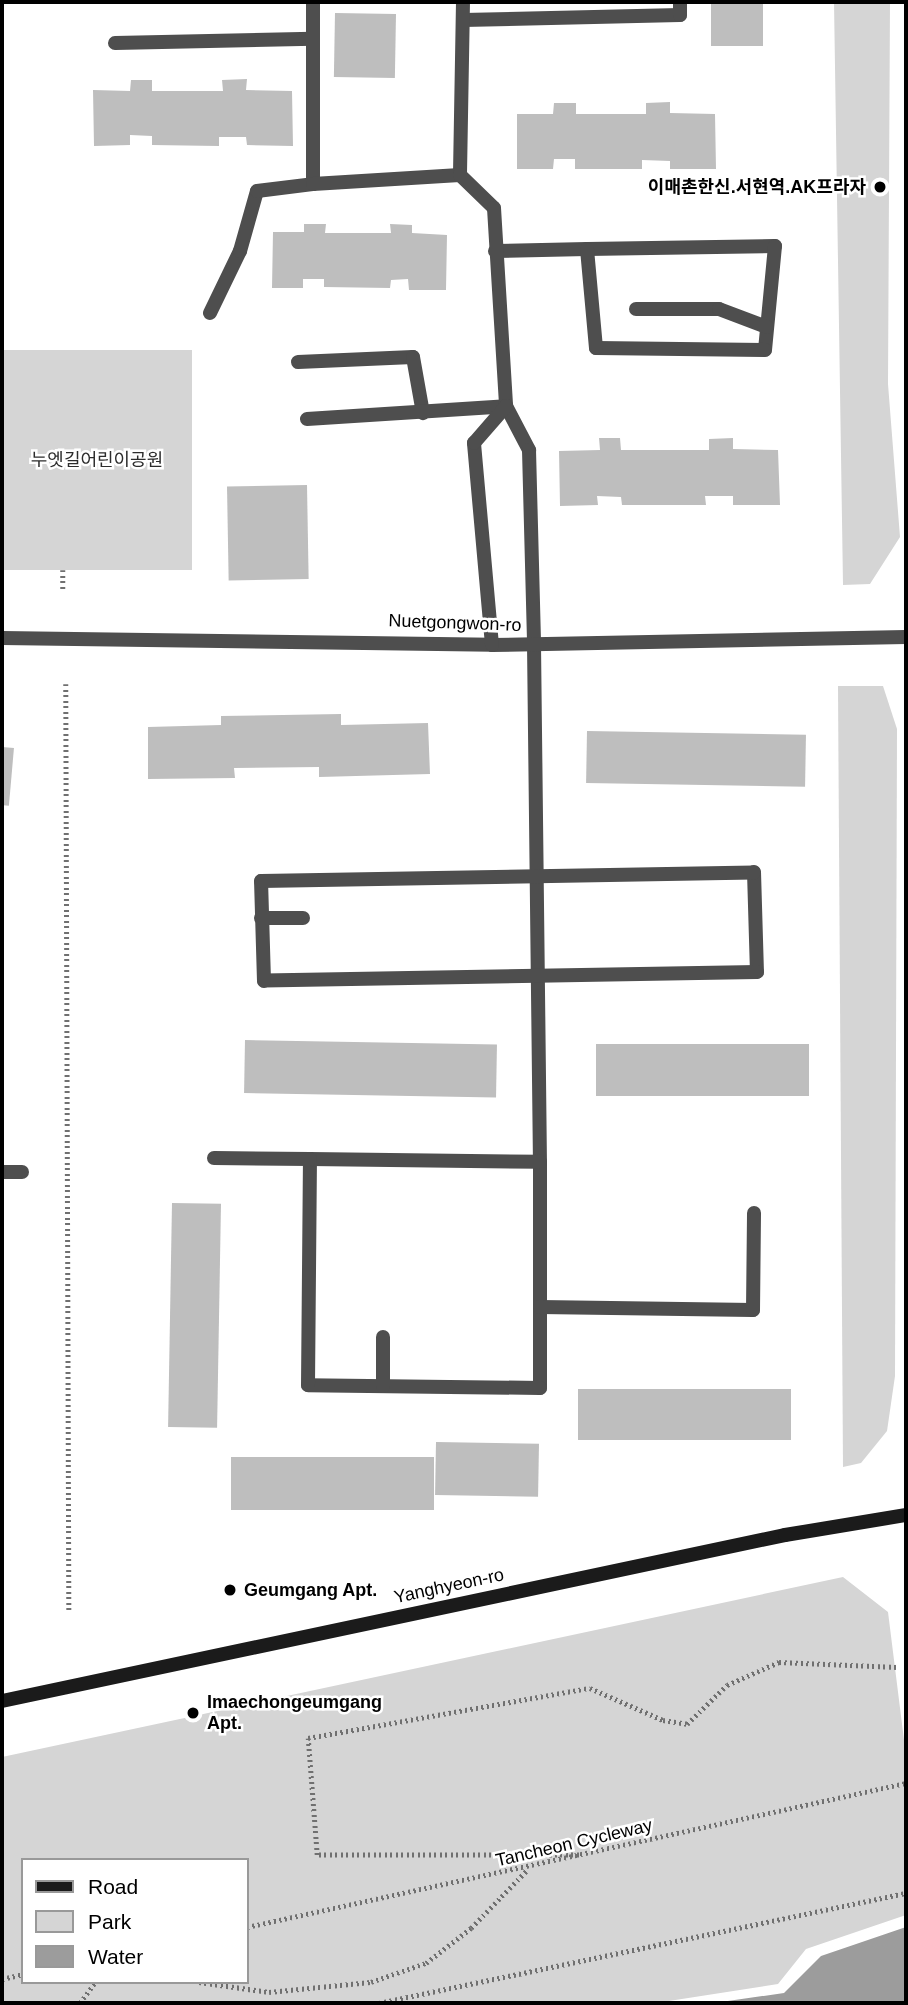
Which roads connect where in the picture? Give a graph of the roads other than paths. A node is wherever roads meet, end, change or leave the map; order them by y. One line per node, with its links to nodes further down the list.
1 (313, 2): 5 (street)
2 (463, 2): 4 (street)
3 (680, 2): 4 (street)
4 (463, 20): 7 (street)
5 (313, 39): 6 (street); 8 (street)
6 (115, 43)
7 (460, 175): 8 (street); 10 (street)
8 (313, 184): 12 (street)
9 (587, 249): 10 (street); 13 (street); 13 (street)
10 (495, 251): 15 (street)
11 (636, 309): 13 (street)
12 (210, 313)
13 (767, 327)
14 (298, 362): 16 (street)
15 (506, 406): 16 (street); 20 (street); 21 (street)
16 (423, 413): 17 (street)
17 (307, 419)
18 (2, 638): 21 (street, Nuetgongwon-ro)
19 (906, 638): 20 (street, Nuetgongwon-ro)
20 (534, 644): 21 (street, Nuetgongwon-ro); 22 (street)
21 (492, 645)
22 (537, 875): 23 (street); 25 (street); 25 (street)
23 (261, 918): 24 (street); 25 (street)
24 (303, 918)
25 (538, 975): 28 (street)
26 (214, 1158): 27 (street)
27 (310, 1159): 28 (street); 34 (street)
28 (540, 1163): 32 (street)
29 (2, 1172): 30 (street)
30 (22, 1172)
31 (754, 1213): 32 (street)
32 (540, 1307): 34 (street)
33 (383, 1337): 34 (street)
34 (383, 1386)
35 (906, 1515): 36 (main road, Yanghyeon-ro)
36 (2, 1701)

